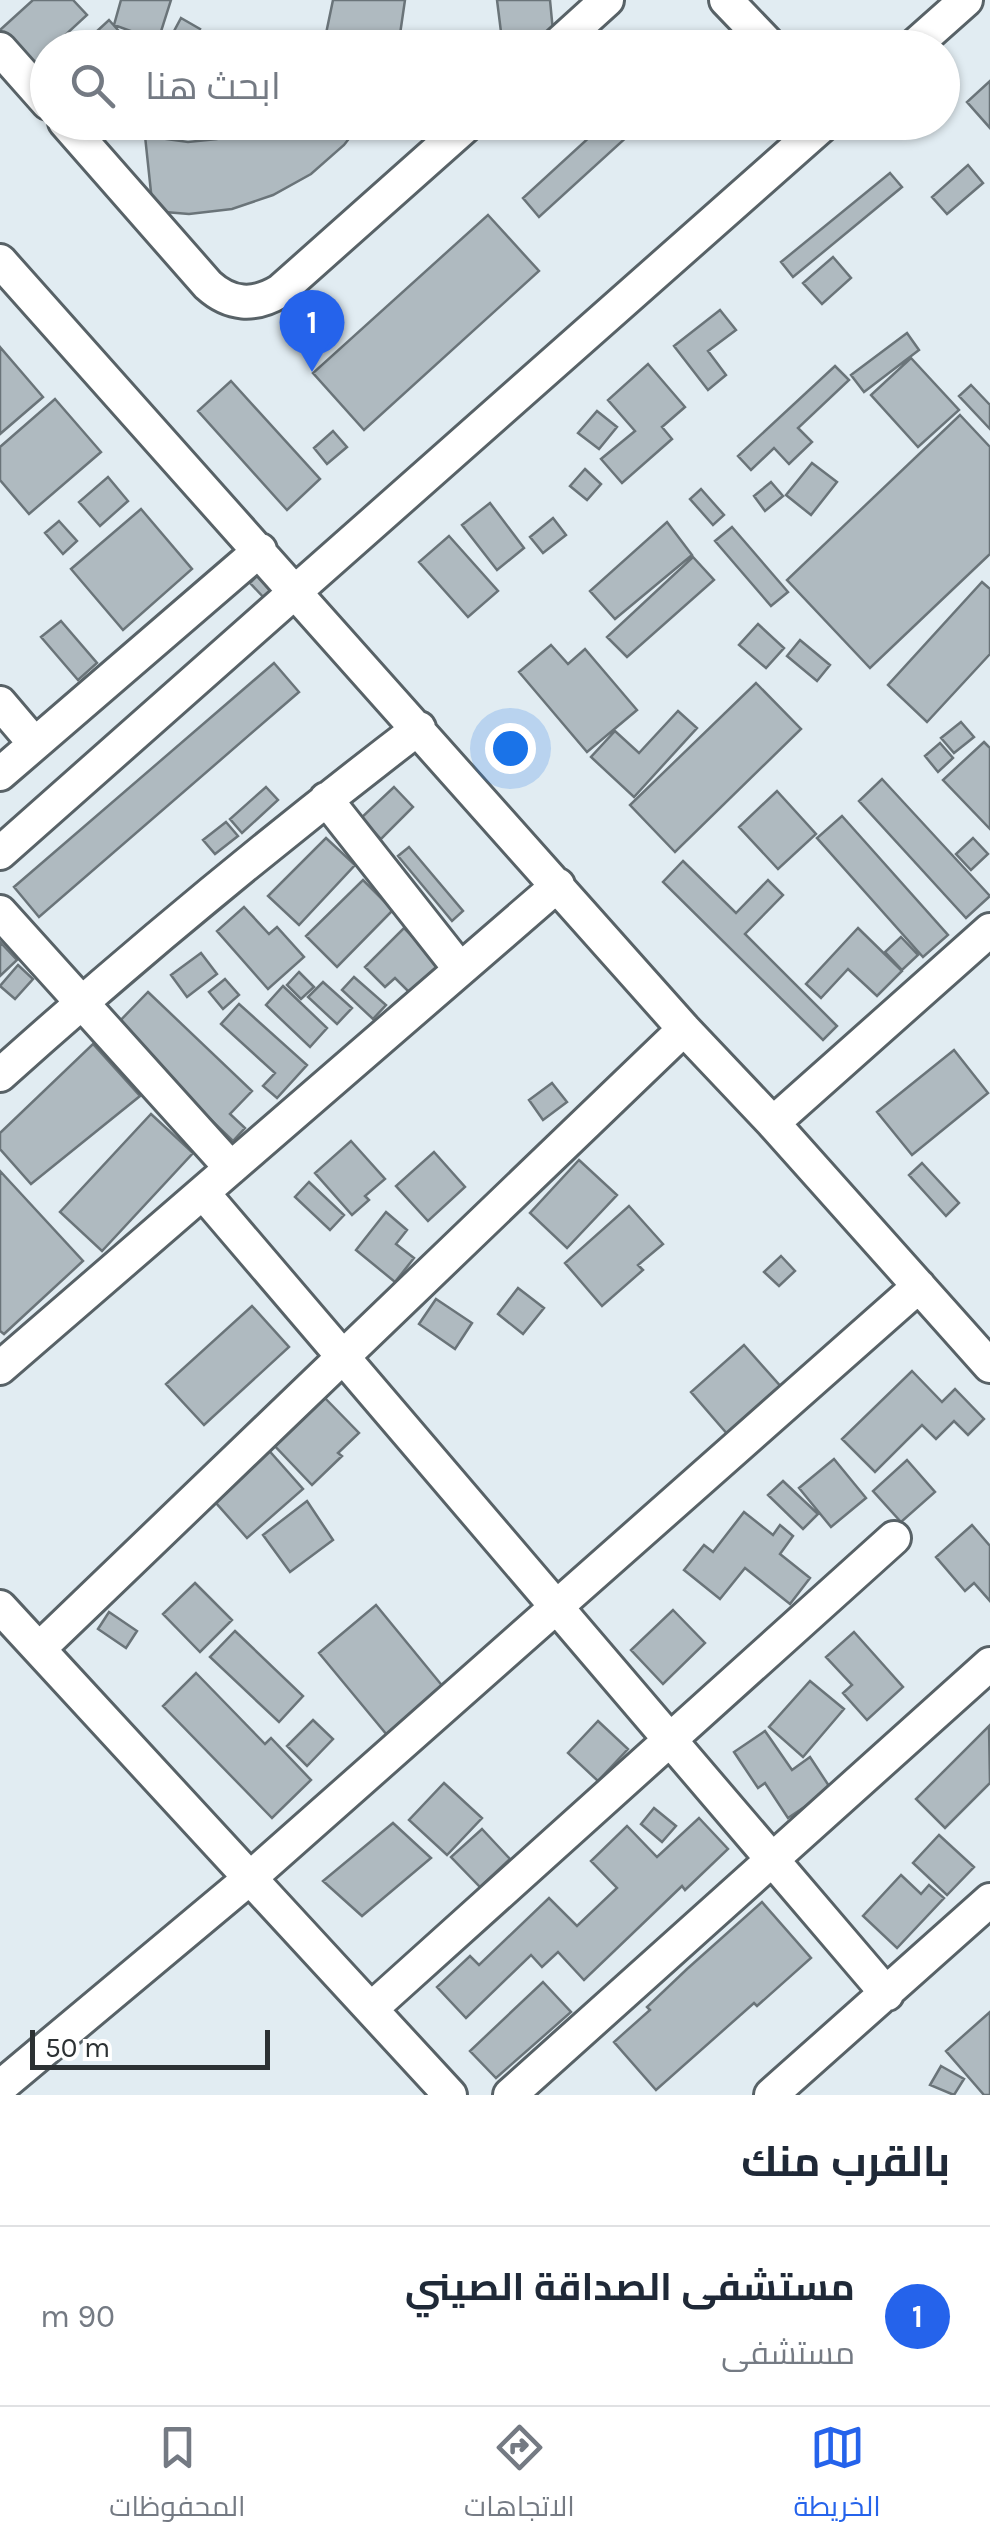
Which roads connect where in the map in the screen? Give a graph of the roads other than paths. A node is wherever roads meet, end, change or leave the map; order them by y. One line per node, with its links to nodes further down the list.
1 (608, 0): 4 (street)
2 (726, 0): 5 (street)
3 (966, 0): 6 (street)
4 (574, 30)
5 (755, 30)
6 (932, 30)
7 (0, 49): 8 (street)
8 (30, 83)
9 (81, 140): 10 (street)
10 (450, 140)
11 (806, 140): 14 (street)
12 (0, 261): 13 (street)
13 (260, 550): 14 (street); 17 (street)
14 (296, 591): 16 (street); 20 (street)
15 (0, 702): 17 (street)
16 (418, 728): 19 (street); 21 (street)
17 (34, 742): 18 (street)
18 (0, 774)
19 (326, 799): 24 (street); 25 (street)
20 (0, 852)
21 (558, 885): 24 (street); 26 (street)
22 (0, 912): 25 (street)
23 (990, 930): 28 (street)
24 (460, 969): 29 (street)
25 (81, 1002): 27 (street); 29 (street)
26 (684, 1029): 28 (street); 32 (street)
27 (0, 1075)
28 (774, 1123): 31 (street)
29 (232, 1168): 30 (street)
30 (203, 1192): 32 (street); 33 (street)
31 (919, 1286): 34 (street); 37 (street)
32 (342, 1356): 37 (street); 38 (street)
33 (1, 1366)
34 (990, 1366)
35 (894, 1538): 40 (street)
36 (0, 1606): 38 (street)
37 (557, 1608): 40 (street); 42 (street)
38 (39, 1649): 42 (street)
39 (990, 1664): 41 (street)
40 (669, 1738): 41 (street); 45 (street)
41 (772, 1859): 44 (street); 48 (street)
42 (250, 1878): 45 (street); 46 (street)
43 (990, 1900): 44 (street)
44 (887, 1994): 49 (street)
45 (371, 2009): 47 (street)
46 (14, 2086)
47 (450, 2095)
48 (510, 2095)
49 (772, 2095)

